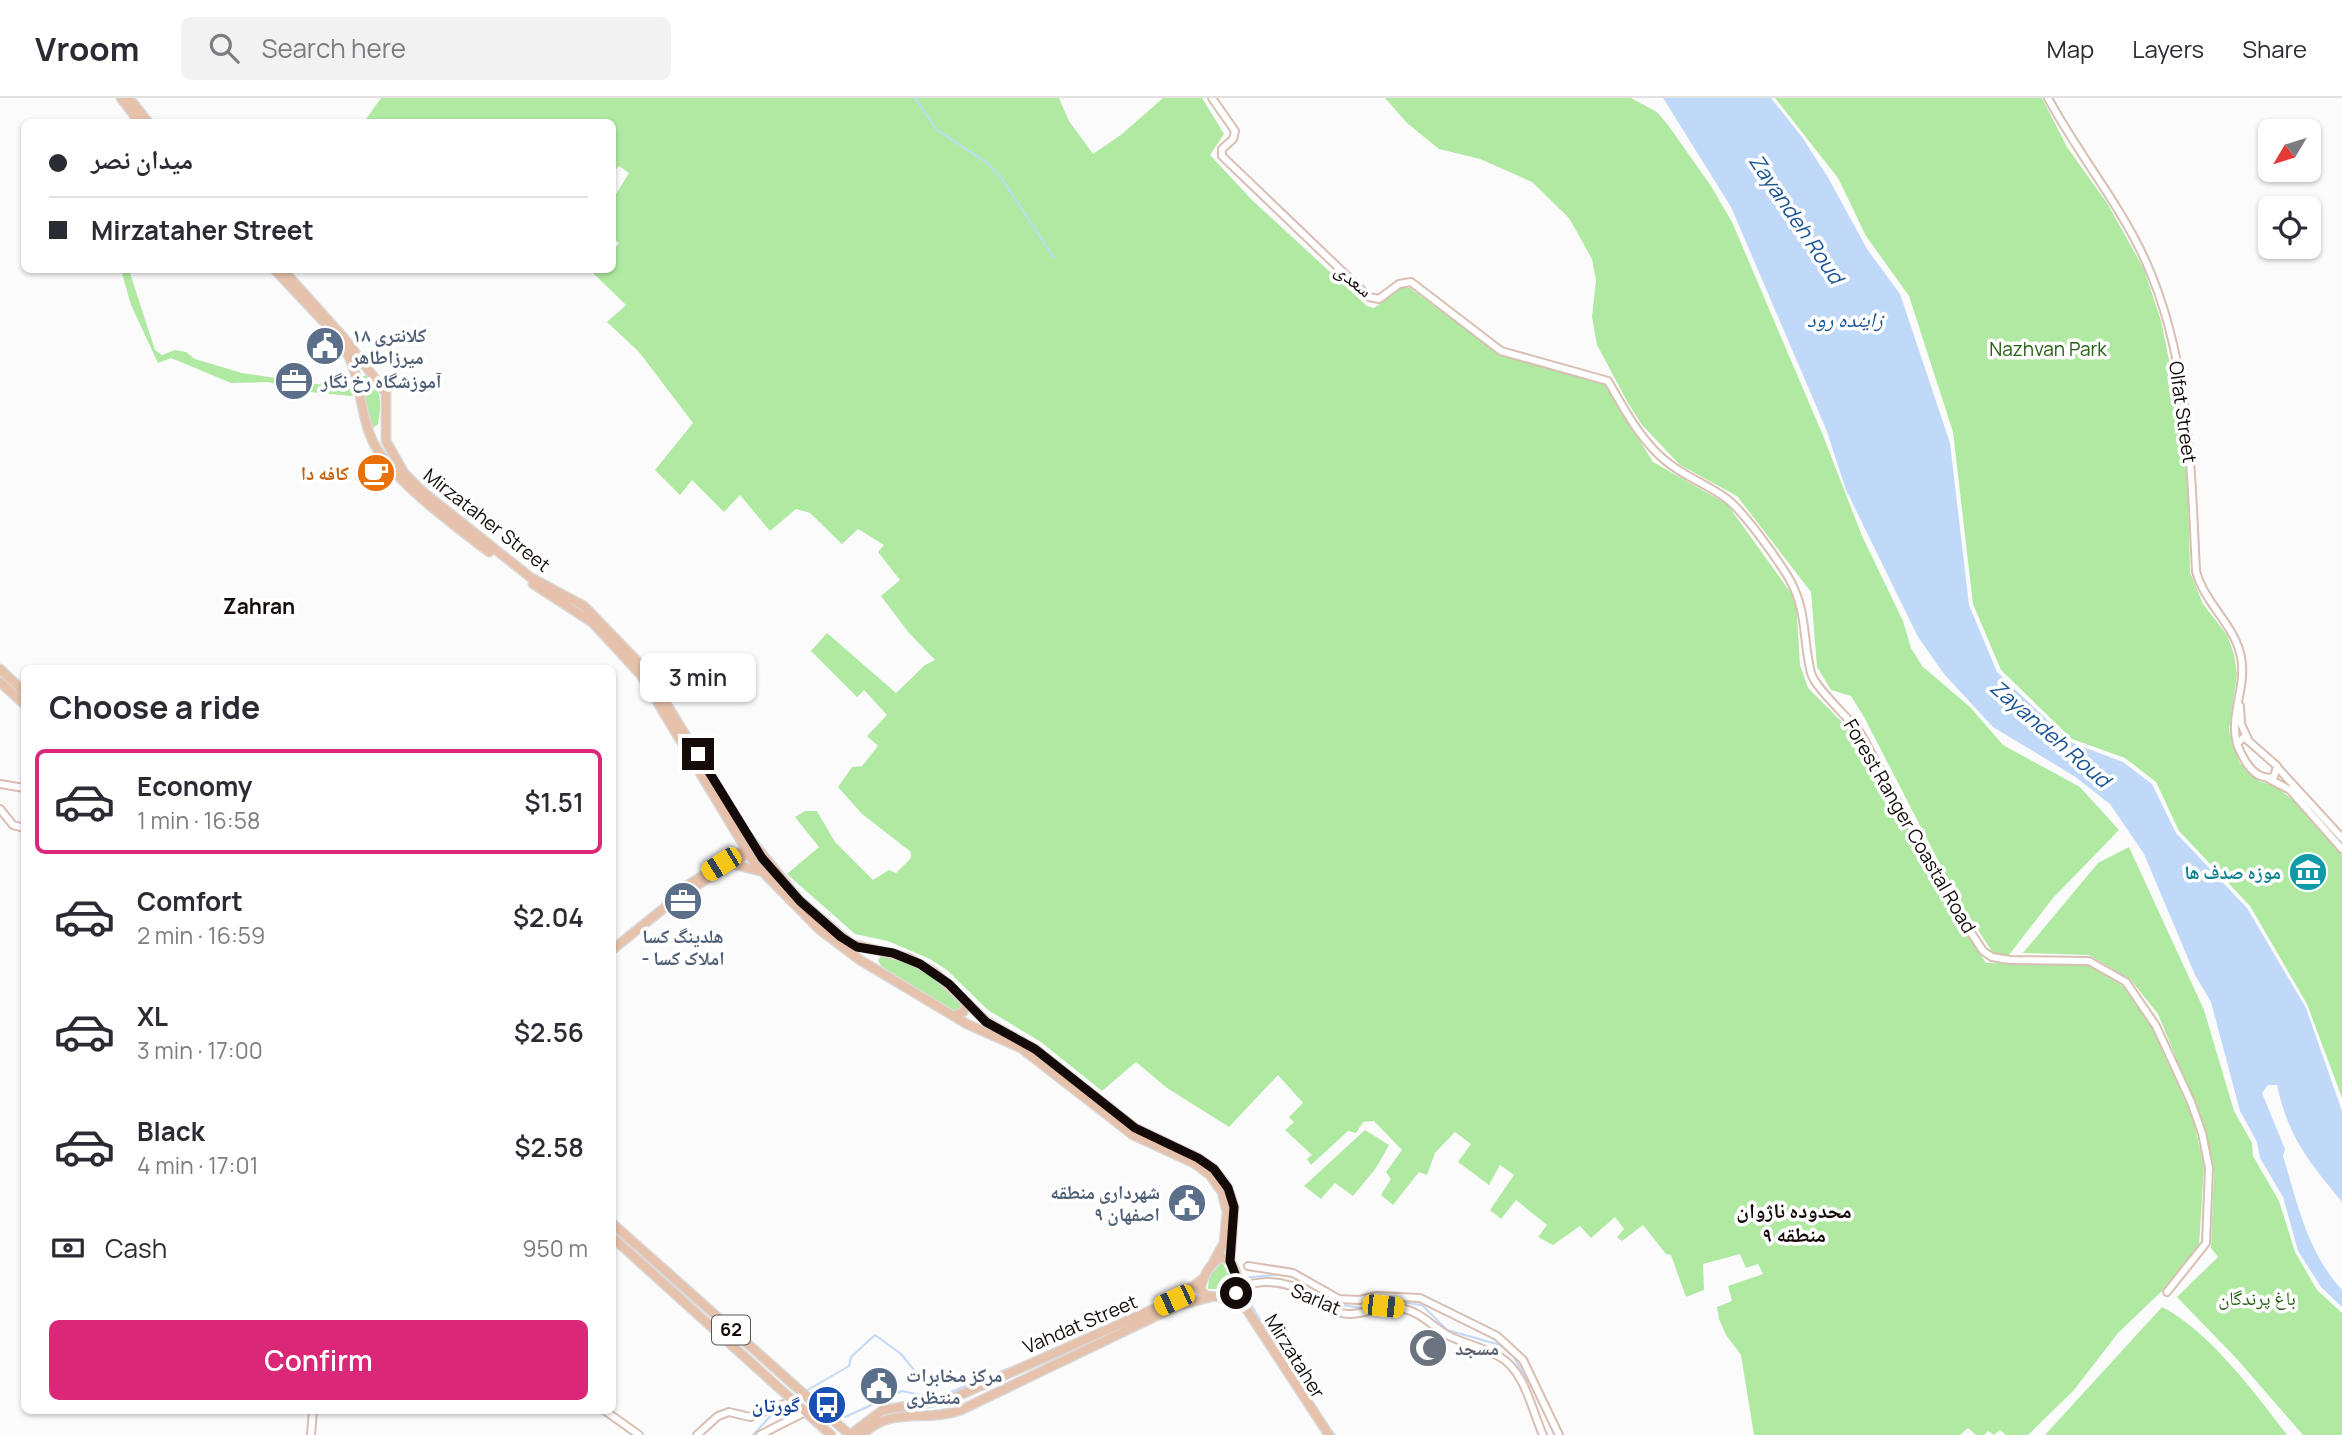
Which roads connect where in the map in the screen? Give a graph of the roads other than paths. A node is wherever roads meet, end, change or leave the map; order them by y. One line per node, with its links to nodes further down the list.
1 (121, 98): 5 (main road)
2 (129, 98): 6 (main road)
3 (1212, 98): 11 (street, سعدی)
4 (2048, 98): 19 (street, Olfat Street)
5 (137, 119)
6 (146, 119)
7 (278, 273): 10 (main road, Mirzataher Street)
8 (286, 273): 9 (main road, Mirzataher Street)
9 (368, 369): 10 (main road); 12 (main road, Mirzataher Street)
10 (355, 375): 13 (main road, Mirzataher Street)
11 (1608, 381): 52 (street, Forest Ranger Coastal Road)
12 (385, 427): 13 (main road); 14 (main road, Mirzataher Street)
13 (368, 431): 14 (main road, Mirzataher Street)
14 (567, 600): 15 (main road, Mirzataher Street)
15 (579, 607): 32 (main road, Mirzataher Street); 34 (main road, Mirzataher Street)
16 (0, 669): 18 (main road)
17 (0, 682): 20 (main road)
18 (21, 689)
19 (2240, 691): 21 (street); 22 (street, Olfat Street)
20 (21, 702)
21 (2248, 739): 22 (street); 23 (street)
22 (2237, 744): 24 (street)
23 (2277, 766): 24 (street); 25 (street)
24 (2269, 779): 27 (street)
25 (2291, 779): 27 (street); 31 (street)
26 (0, 784): 28 (street)
27 (2284, 786): 33 (street)
28 (21, 788)
29 (0, 809): 30 (street)
30 (21, 827)
31 (2342, 838)
32 (739, 840): 34 (main road, Mirzataher Street); 35 (main road)
33 (2342, 849)
34 (751, 850): 35 (main road); 36 (main road); 38 (main road, Mirzataher Street)
35 (733, 860): 36 (main road); 37 (main road)
36 (762, 871): 39 (main road)
37 (616, 947)
38 (878, 951): 39 (main road); 40 (main road, Mirzataher Street)
39 (876, 970): 41 (main road)
40 (968, 1003): 41 (main road); 44 (main road, Mirzataher Street)
41 (954, 1016): 45 (main road)
42 (616, 1227): 62 (main road, 62)
43 (616, 1241): 58 (main road, 62)
44 (1230, 1261): 45 (main road); 51 (main road, Mirzataher)
45 (1213, 1263): 49 (main road)
46 (1248, 1266): 47 (street)
47 (1258, 1275): 48 (street); 50 (street, Sarlat); 51 (street)
48 (1293, 1275): 50 (street); 72 (street)
49 (1203, 1279): 53 (main road); 54 (main road, Vahdat Street)
50 (1291, 1287): 71 (street, Sarlat)
51 (1238, 1291): 53 (main road, Vahdat Street); 70 (main road, Mirzataher)
52 (2167, 1292)
53 (1211, 1297): 56 (main road, Vahdat Street)
54 (1021, 1367): 55 (main road, Vahdat Street); 56 (main road)
55 (1001, 1375): 57 (main road); 63 (main road, Vahdat Street)
56 (1025, 1379): 57 (main road, Vahdat Street)
57 (1009, 1386): 63 (main road, Vahdat Street)
58 (792, 1401): 59 (main road, 62); 66 (street)
59 (805, 1412): 67 (street); 68 (main road, 62)
60 (313, 1414): 64 (street)
61 (610, 1414): 65 (street)
62 (836, 1422): 63 (main road); 69 (main road, 62)
63 (864, 1431): 69 (main road, Vahdat Street)
64 (312, 1435)
65 (639, 1435)
66 (698, 1435)
67 (760, 1435)
68 (831, 1435)
69 (850, 1435)
70 (1329, 1435)
71 (1543, 1435)
72 (1559, 1435)

